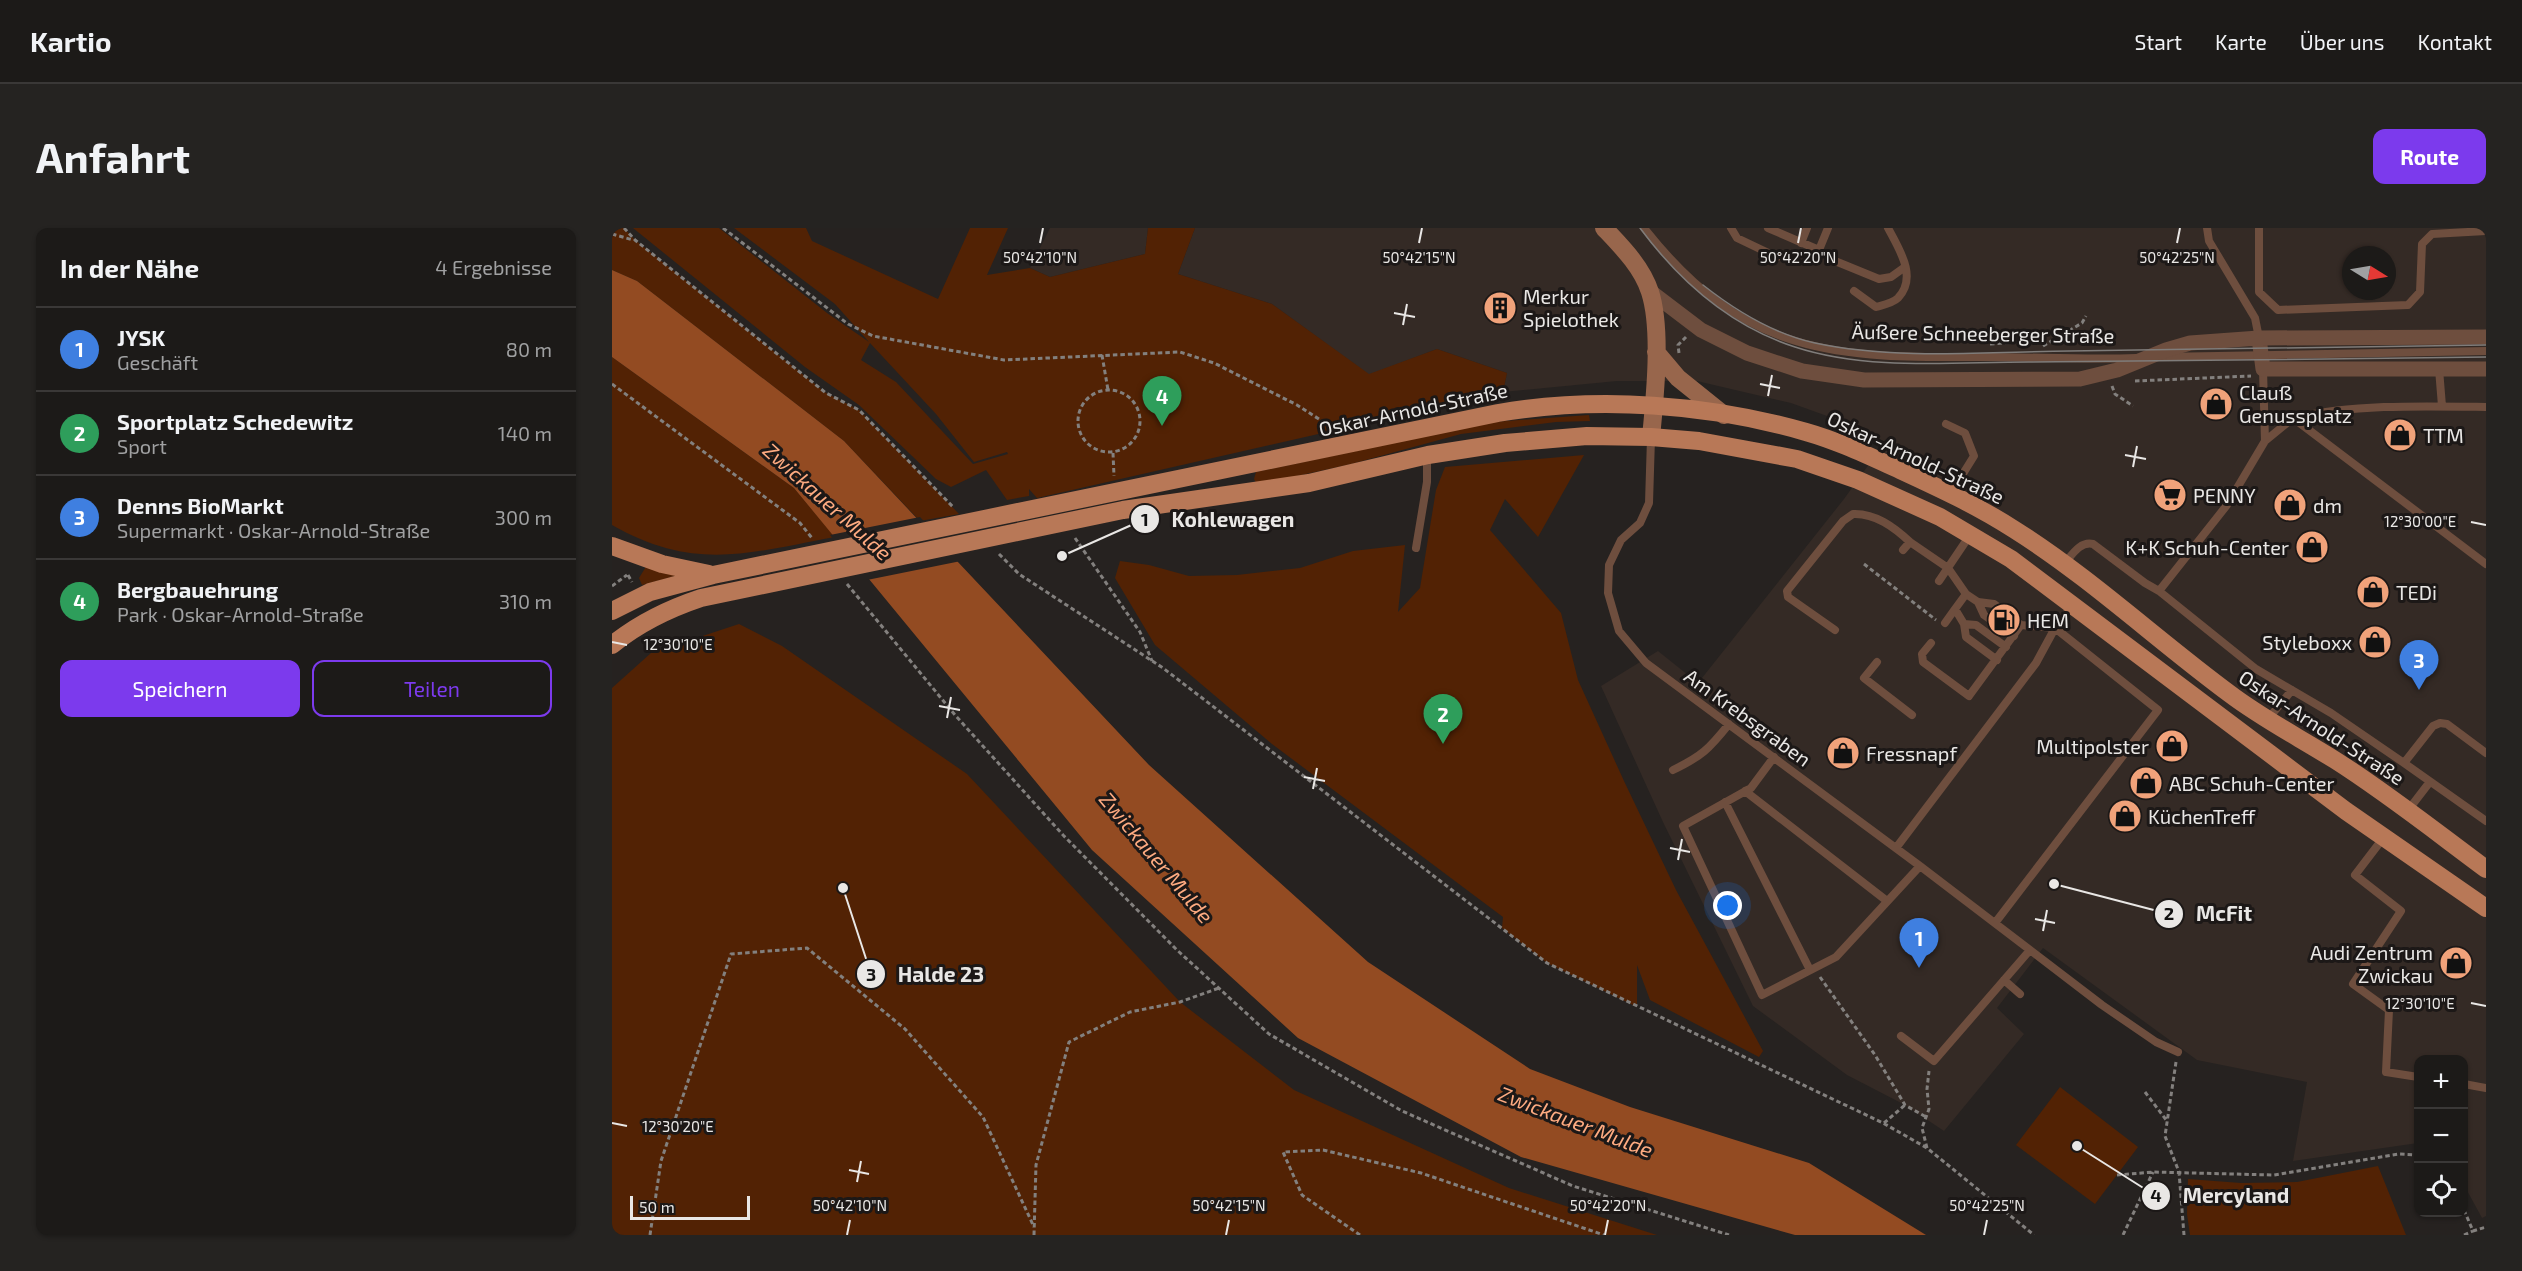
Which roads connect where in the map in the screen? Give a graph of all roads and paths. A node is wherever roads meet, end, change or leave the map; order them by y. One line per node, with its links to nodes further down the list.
1 (624, 228): 15 (path)
2 (723, 228): 30 (path)
3 (1604, 228): 21 (main road, Äußere Schneeberger Straße)
4 (1644, 228): 31 (lane, Äußere Schneeberger Straße)
5 (1731, 228): 18 (lane)
6 (1768, 228): 13 (lane)
7 (1807, 228): 16 (lane)
8 (1828, 228): 17 (lane)
9 (1888, 228): 19 (lane)
10 (2206, 228): 24 (lane)
11 (2259, 228): 12 (lane)
12 (2486, 231)
13 (1786, 232): 16 (lane)
14 (612, 234): 15 (path)
15 (635, 240): 53 (path)
16 (1801, 243): 17 (lane)
17 (1819, 250): 19 (lane)
18 (1778, 257)
19 (1905, 267): 20 (lane)
20 (1854, 291)
21 (1650, 292): 29 (main road, Äußere Schneeberger Straße); 31 (street, Äußere Schneeberger Straße)
22 (2086, 315): 27 (path)
23 (2486, 337): 24 (street, Äußere Schneeberger Straße)
24 (2259, 338): 31 (street, Äußere Schneeberger Straße); 32 (street)
25 (1980, 344): 26 (path)
26 (2030, 345)
27 (2052, 346)
28 (2486, 351): 32 (lane, Äußere Schneeberger Straße)
29 (1656, 352): 41 (main road, Äußere Schneeberger Straße); 43 (main road)
30 (1102, 355): 38 (path); 48 (path)
31 (2148, 358): 32 (lane, Äußere Schneeberger Straße)
32 (2262, 367): 33 (street, Äußere Schneeberger Straße); 35 (path); 47 (lane)
33 (2439, 369): 34 (street, Äußere Schneeberger Straße); 40 (lane)
34 (2486, 369)
35 (2133, 381)
36 (2110, 382): 39 (path)
37 (612, 384): 56 (path)
38 (1108, 390): 49 (path); 49 (path)
39 (2133, 406)
40 (2442, 406): 42 (lane); 44 (lane)
41 (1654, 407): 43 (main road, Oskar-Arnold-Straße); 46 (main road, Äußere Schneeberger Straße); 48 (main road, Oskar-Arnold-Straße)
42 (2486, 407)
43 (1724, 415): 52 (main road, Oskar-Arnold-Straße)
44 (2293, 418): 47 (lane); 64 (lane)
45 (1946, 424): 52 (lane)
46 (1651, 437): 50 (main road); 55 (main road); 93 (lane, Am Krebsgraben)
47 (2265, 441): 71 (lane)
48 (1354, 443): 51 (main road, Oskar-Arnold-Straße)
49 (1113, 453): 51 (path)
50 (1428, 455): 54 (main road); 59 (lane)
51 (1116, 492): 67 (main road, Oskar-Arnold-Straße)
52 (1951, 494): 63 (main road, Oskar-Arnold-Straße)
53 (959, 514)
54 (1063, 522): 80 (main road); 88 (path)
55 (1971, 534): 65 (lane); 75 (main road)
56 (814, 541)
57 (1910, 542): 61 (lane); 65 (lane); 82 (lane)
58 (612, 546): 67 (main road)
59 (1416, 548)
60 (994, 549): 88 (path)
61 (1903, 550)
62 (1864, 564): 77 (path)
63 (2064, 564): 71 (lane); 92 (main road, Oskar-Arnold-Straße)
64 (2486, 564)
65 (1948, 568): 69 (lane); 72 (lane)
66 (628, 574): 70 (path)
67 (713, 575): 74 (main road, Oskar-Arnold-Straße)
68 (842, 576): 113 (path)
69 (1939, 581)
70 (612, 586)
71 (2159, 591): 90 (lane)
72 (1966, 594): 73 (lane); 76 (lane)
73 (1978, 602): 79 (lane); 83 (lane)
74 (614, 605): 80 (main road)
75 (2073, 605): 81 (lane); 103 (main road)
76 (1955, 609): 77 (lane); 78 (lane)
77 (1942, 623)
78 (1964, 624): 86 (lane); 87 (lane)
79 (2021, 625): 81 (lane); 83 (lane)
80 (636, 627): 84 (main road)
81 (2055, 628): 104 (lane); 109 (lane)
82 (1835, 630)
83 (2014, 636): 86 (lane)
84 (614, 638)
85 (1931, 643): 87 (lane)
86 (2006, 647): 87 (lane)
87 (1997, 660)
88 (1152, 661): 125 (path)
89 (1877, 662): 91 (lane)
90 (2292, 690): 92 (lane); 96 (lane)
91 (1912, 715)
92 (2268, 720): 101 (main road, Oskar-Arnold-Straße)
93 (1729, 724): 95 (lane, Am Krebsgraben); 97 (lane)
94 (2486, 753): 96 (lane)
95 (1774, 757): 99 (lane); 104 (lane, Am Krebsgraben)
96 (2404, 763): 98 (lane)
97 (1673, 770)
98 (2428, 783): 101 (lane); 102 (lane)
99 (1744, 791): 100 (lane); 107 (lane)
100 (1725, 802): 111 (lane); 111 (lane)
101 (2408, 810): 106 (main road, Oskar-Arnold-Straße)
102 (2486, 821)
103 (2384, 837): 108 (main road); 118 (lane)
104 (1896, 848): 105 (lane, Am Krebsgraben)
105 (1920, 866): 107 (lane); 109 (lane, Am Krebsgraben)
106 (2486, 869)
107 (1887, 901): 111 (lane)
108 (2486, 908)
109 (1995, 923): 110 (lane, Am Krebsgraben)
110 (2030, 950): 112 (lane); 116 (lane, Am Krebsgraben)
111 (1812, 969): 122 (path)
112 (2004, 980): 114 (lane); 117 (lane)
113 (1219, 988): 132 (path); 139 (path)
114 (2020, 994)
115 (1901, 1036): 117 (lane)
116 (2178, 1052): 124 (path)
117 (1934, 1061): 123 (path)
118 (2414, 1076)
119 (2468, 1085): 120 (lane)
120 (2486, 1088)
121 (2145, 1092): 124 (path)
122 (1905, 1105): 123 (path); 125 (path)
123 (1926, 1117): 126 (path)
124 (2167, 1121): 129 (path)
125 (1883, 1123): 126 (path)
126 (1928, 1148): 140 (path)
127 (2414, 1155): 129 (path)
128 (2153, 1172): 129 (path); 130 (path); 141 (path)
129 (2179, 1172): 142 (path)
130 (2117, 1175)
131 (2466, 1217): 134 (path)
132 (1034, 1227): 135 (path); 136 (path)
133 (2486, 1227): 134 (path)
134 (2473, 1231): 143 (path)
135 (650, 1235)
136 (1034, 1235)
137 (1360, 1235): 138 (path)
138 (1604, 1235)
139 (1729, 1235)
140 (2034, 1235)
141 (2123, 1235)
142 (2184, 1235)
143 (2464, 1235)

